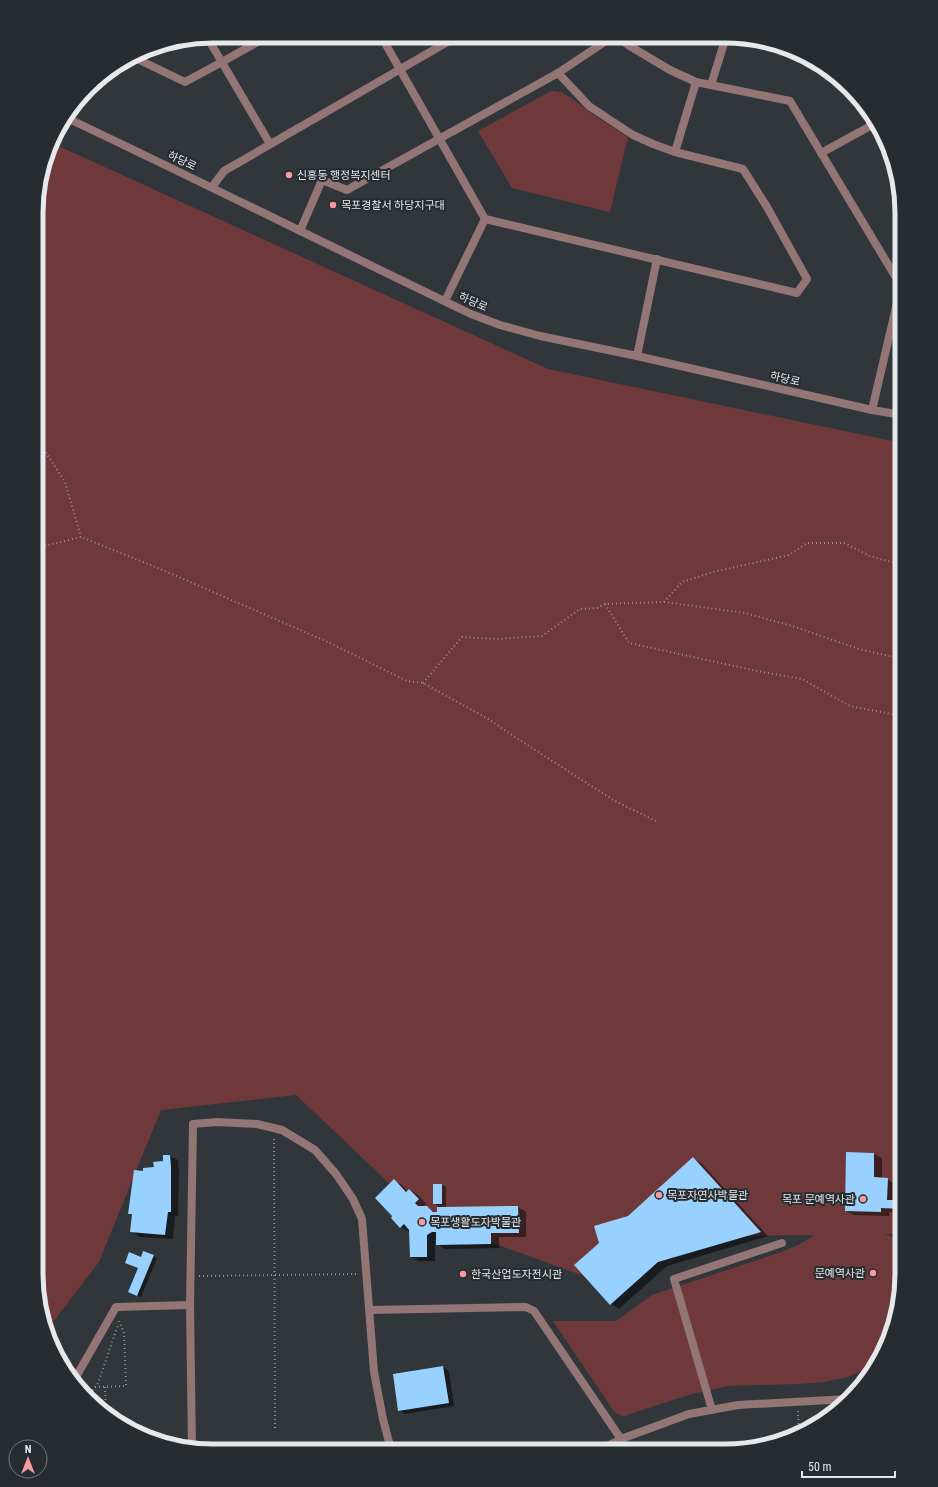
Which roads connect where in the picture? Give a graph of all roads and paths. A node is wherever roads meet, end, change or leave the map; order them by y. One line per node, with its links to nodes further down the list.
1 (211, 43): 9 (street)
2 (256, 43): 9 (street)
3 (385, 43): 10 (street)
4 (446, 43): 10 (street)
5 (603, 43): 11 (street)
6 (626, 43): 12 (street)
7 (725, 43): 13 (street)
8 (140, 60): 9 (street)
9 (222, 62): 17 (street)
10 (400, 70): 16 (street); 17 (street)
11 (558, 73): 16 (street); 18 (street)
12 (696, 82): 13 (street); 18 (street)
13 (712, 85): 19 (street)
14 (71, 120): 20 (street, 하당로)
15 (871, 126): 19 (street)
16 (439, 139): 21 (street); 22 (street)
17 (270, 144): 20 (street)
18 (675, 152): 23 (street)
19 (821, 153): 24 (street)
20 (212, 187): 22 (street, 하당로)
21 (485, 219): 23 (street); 25 (street)
22 (300, 232): 25 (street, 하당로)
23 (657, 260): 27 (street)
24 (895, 276)
25 (445, 301): 27 (street, 하당로)
26 (895, 312): 28 (street)
27 (637, 356): 28 (street, 하당로)
28 (872, 410): 29 (street, 하당로)
29 (895, 414)
30 (43, 448): 31 (path)
31 (81, 537): 32 (path); 37 (path)
32 (43, 546)
33 (895, 563): 34 (path)
34 (664, 602): 35 (path); 36 (path)
35 (605, 604): 37 (path); 38 (path)
36 (895, 657)
37 (423, 683): 39 (path)
38 (895, 715)
39 (658, 822)
40 (274, 1128): 42 (street); 43 (path); 44 (street)
41 (782, 1243): 54 (street)
42 (367, 1274): 43 (path); 46 (street)
43 (275, 1275): 44 (path); 56 (path)
44 (190, 1276): 45 (street)
45 (190, 1305): 47 (street); 58 (street)
46 (370, 1310): 57 (street); 59 (street)
47 (77, 1375)
48 (95, 1387): 49 (path); 49 (path); 50 (path)
49 (105, 1387): 53 (path)
50 (91, 1392)
51 (839, 1400): 52 (street)
52 (798, 1402): 54 (street); 55 (path)
53 (106, 1406)
54 (712, 1410): 57 (street)
55 (799, 1427)
56 (275, 1428)
57 (621, 1439): 60 (street)
58 (192, 1443)
59 (389, 1444)
60 (611, 1444)

